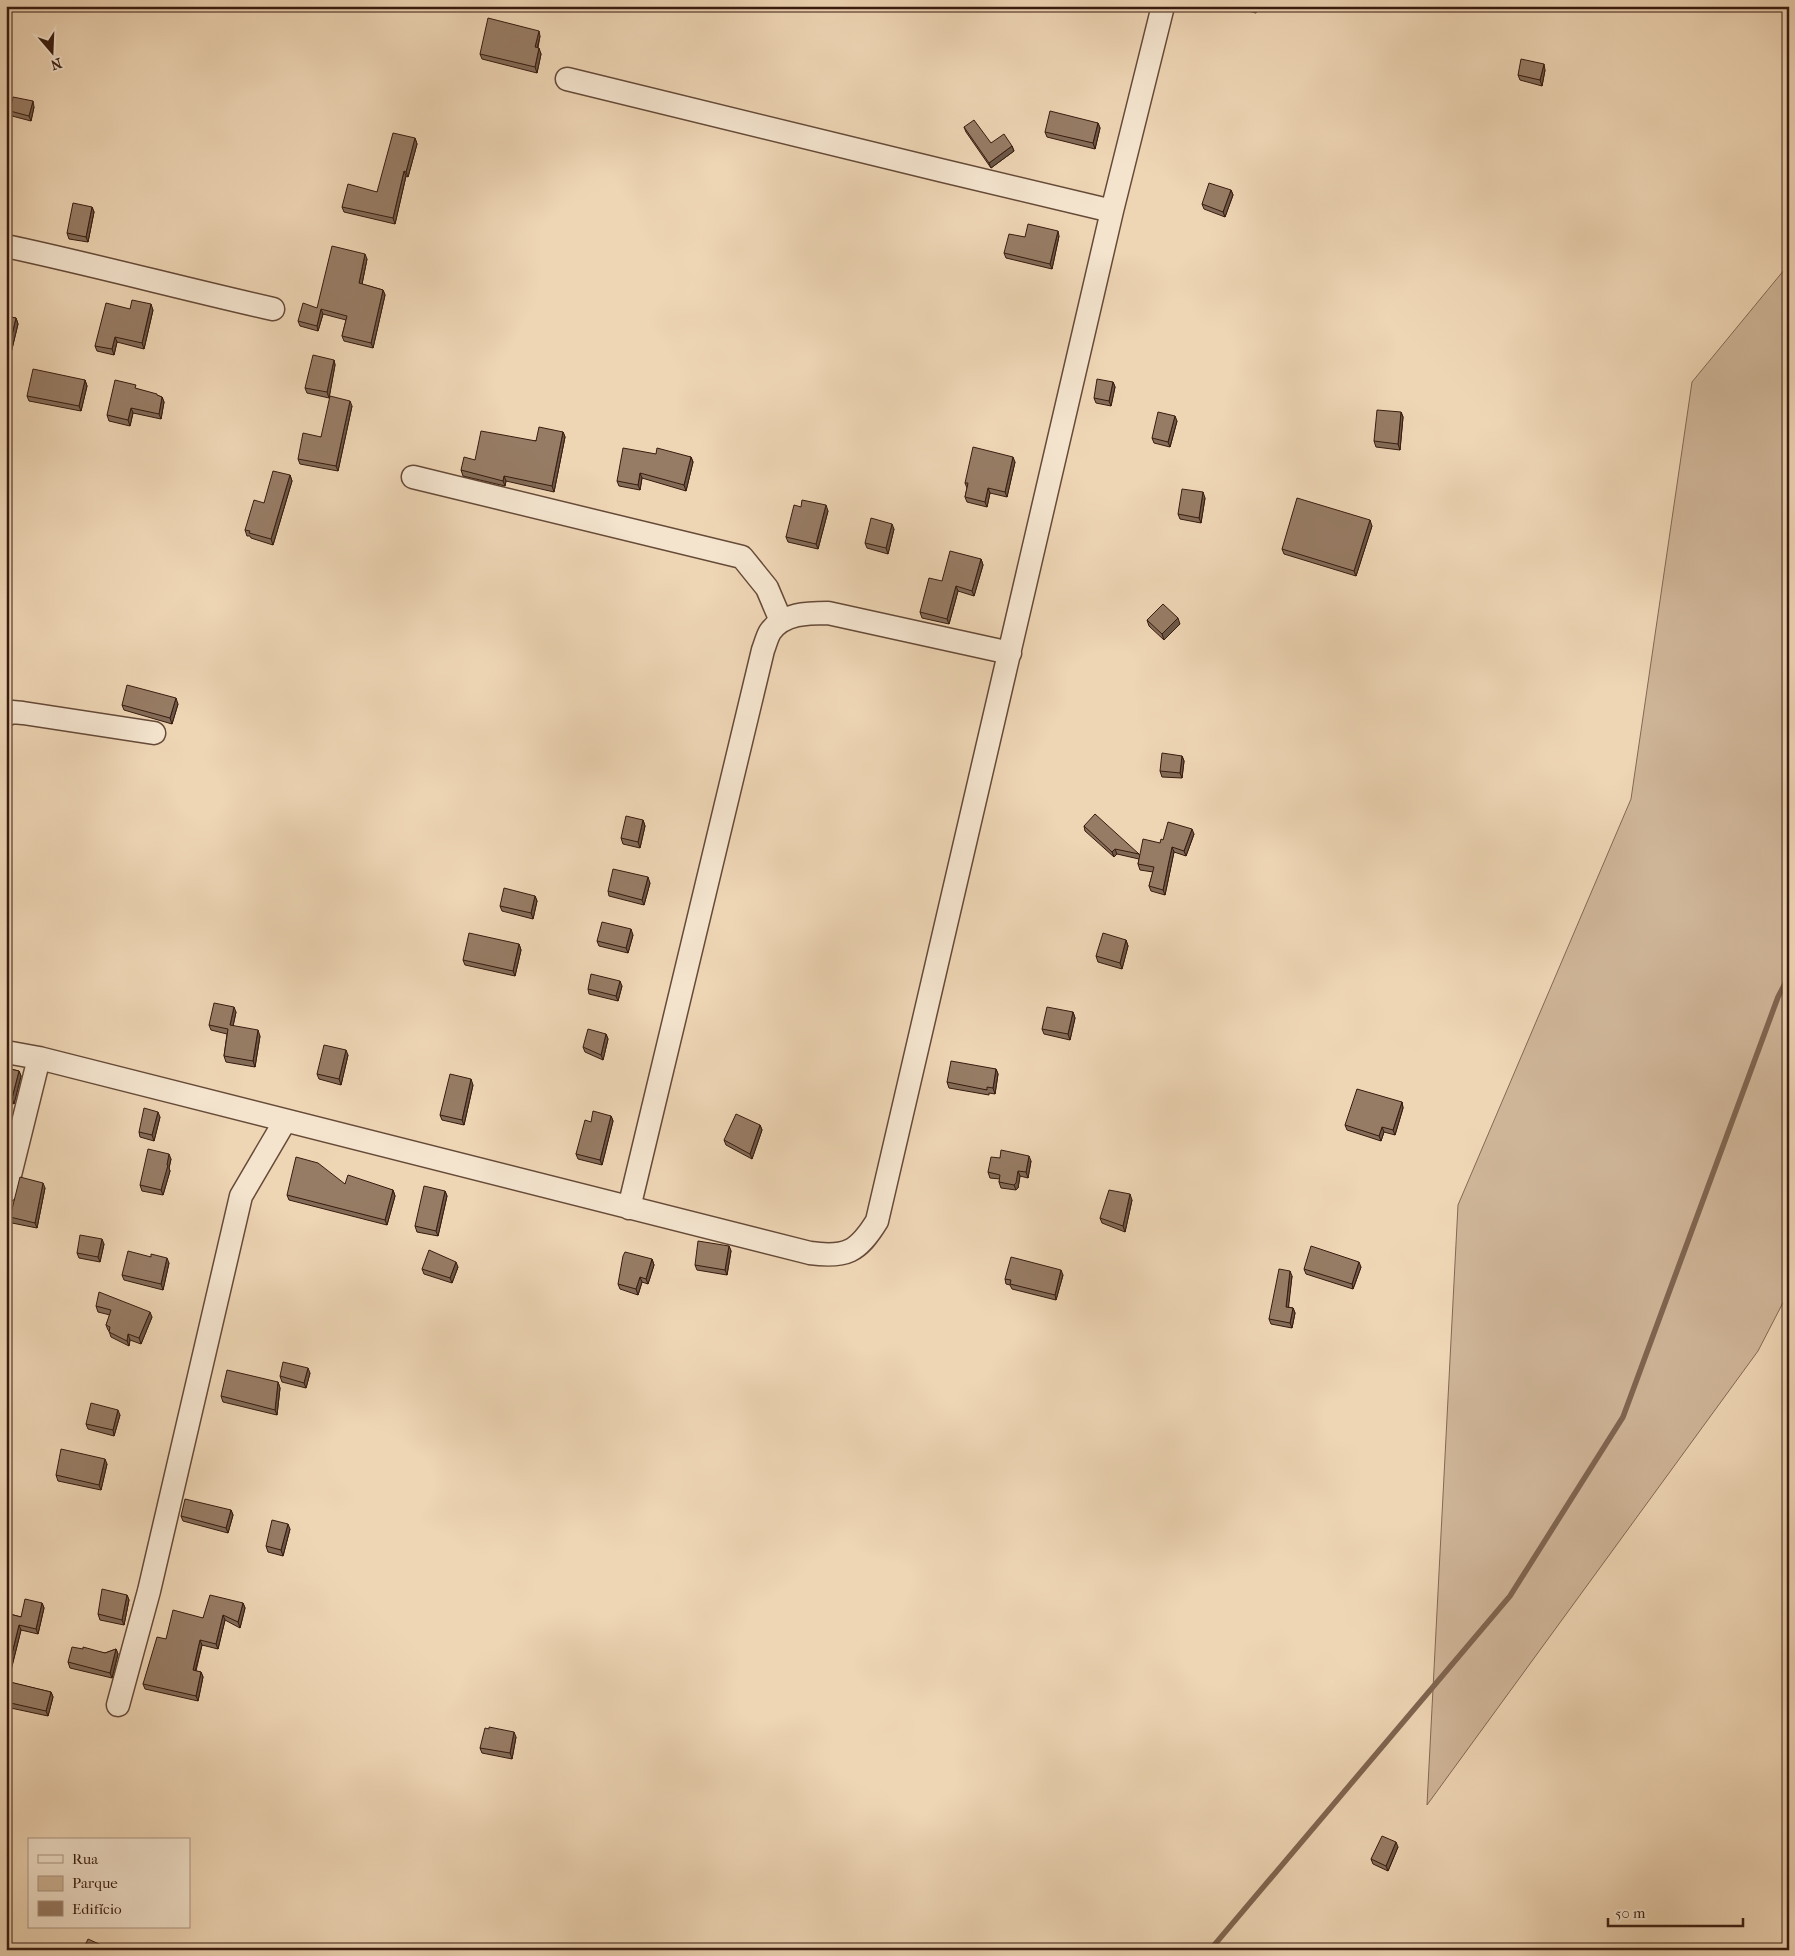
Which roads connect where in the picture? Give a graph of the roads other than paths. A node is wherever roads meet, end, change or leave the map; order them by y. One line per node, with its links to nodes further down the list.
1 (1163, 6): 3 (street)
2 (567, 79): 3 (street)
3 (1112, 210): 8 (street)
4 (6, 246): 5 (street)
5 (273, 309)
6 (413, 477): 7 (street)
7 (781, 621): 8 (street); 15 (street)
8 (1010, 653): 15 (street)
9 (6, 714): 10 (street)
10 (154, 733)
11 (6, 1052): 12 (street)
12 (39, 1058): 13 (street); 14 (street)
13 (285, 1121): 15 (street); 16 (street)
14 (6, 1192)
15 (629, 1208)
16 (118, 1705)

